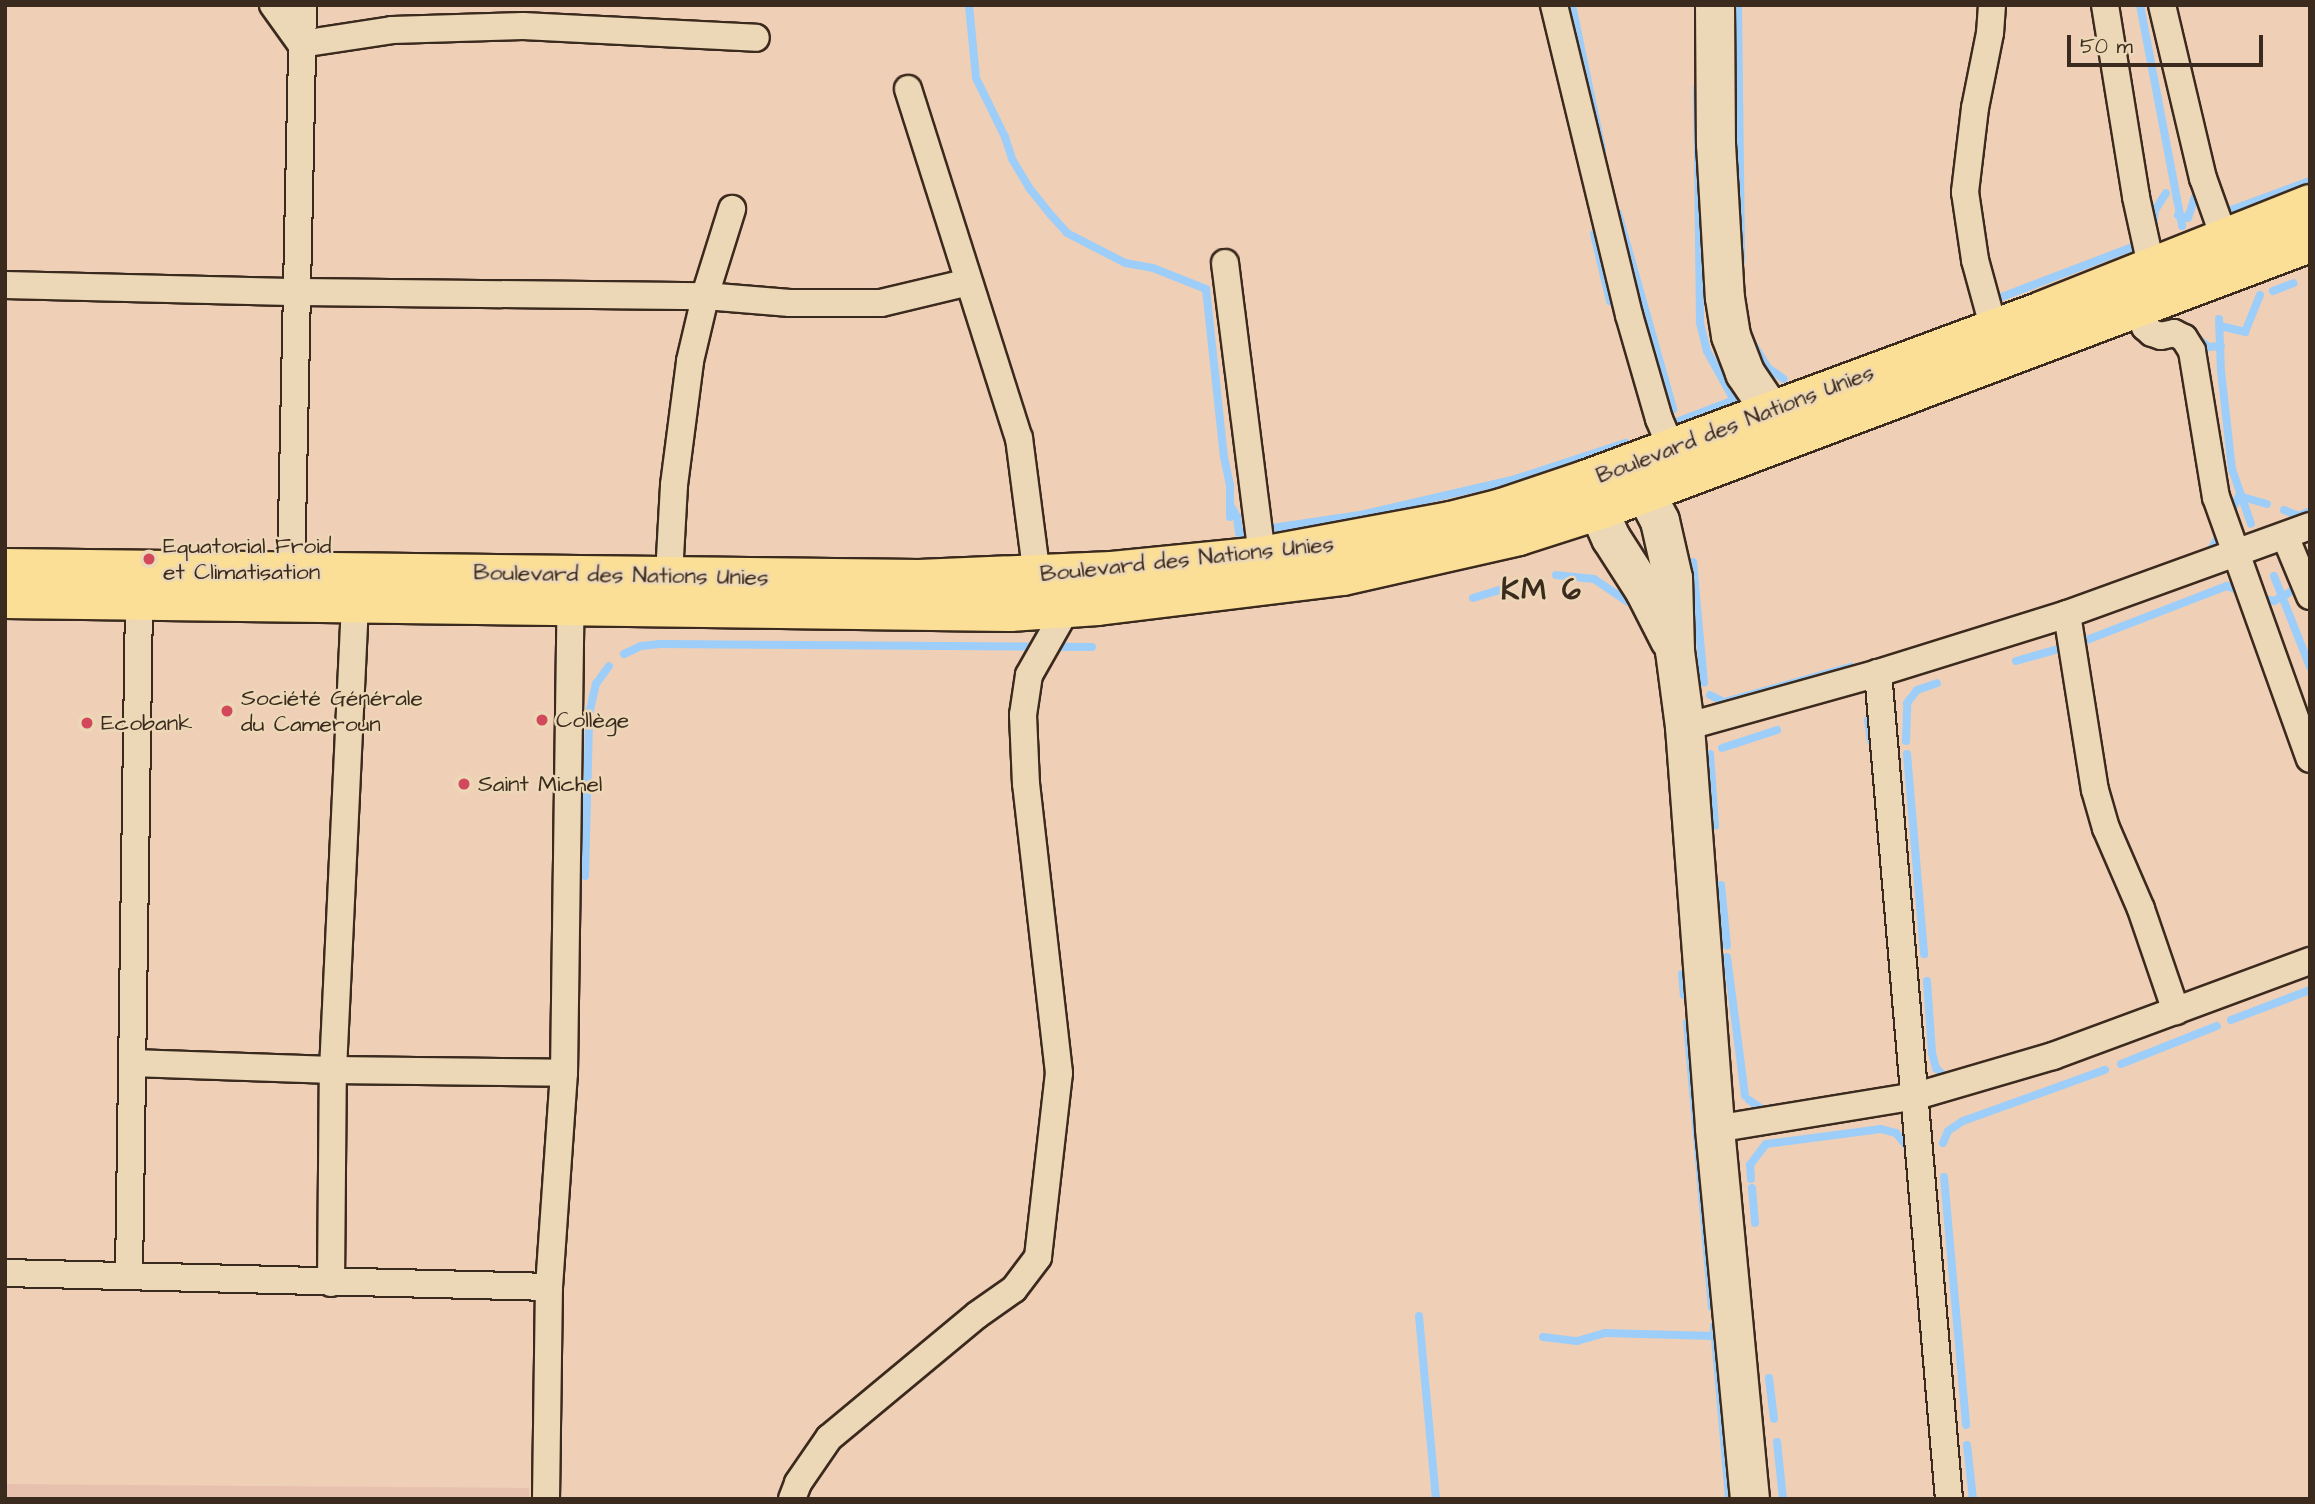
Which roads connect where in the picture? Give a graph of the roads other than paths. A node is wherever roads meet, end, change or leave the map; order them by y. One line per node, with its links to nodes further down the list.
1 (273, 5): 9 (street)
2 (303, 5): 9 (street)
3 (1554, 5): 24 (street)
4 (1715, 5): 23 (street)
5 (1992, 5): 22 (street)
6 (2105, 5): 16 (street)
7 (2162, 5): 13 (street)
8 (756, 38): 9 (street)
9 (301, 44): 19 (street)
10 (908, 89): 17 (street)
11 (2310, 204): 13 (main road, Boulevard des Nations Unies)
12 (732, 209): 20 (street)
13 (2224, 237): 16 (main road, Boulevard des Nations Unies)
14 (2310, 243): 21 (main road, Boulevard des Nations Unies)
15 (1225, 262): 30 (street)
16 (2151, 265): 22 (main road, Boulevard des Nations Unies)
17 (969, 282): 20 (street); 34 (street)
18 (5, 285): 19 (street)
19 (299, 292): 20 (street); 32 (street)
20 (705, 296): 33 (street)
21 (2139, 307): 23 (main road, Boulevard des Nations Unies); 29 (street)
22 (1993, 326): 23 (main road, Boulevard des Nations Unies)
23 (1780, 425): 24 (main road, Boulevard des Nations Unies)
24 (1678, 463): 25 (main road, Boulevard des Nations Unies)
25 (1638, 479): 26 (main road, Boulevard des Nations Unies); 42 (street)
26 (1592, 496): 30 (main road, Boulevard des Nations Unies); 40 (main road, Boulevard des Nations Unies); 42 (street)
27 (2310, 526): 28 (street)
28 (2285, 536): 29 (street); 36 (street)
29 (2237, 552): 41 (street); 45 (street)
30 (1262, 556): 34 (main road, Boulevard des Nations Unies)
31 (5, 568): 32 (main road, Boulevard des Nations Unies)
32 (291, 573): 35 (main road, Boulevard des Nations Unies)
33 (669, 575): 34 (main road, Boulevard des Nations Unies); 35 (main road, Boulevard des Nations Unies)
34 (1037, 576)
35 (571, 591): 39 (main road, Boulevard des Nations Unies); 40 (main road, Boulevard des Nations Unies); 50 (street)
36 (2310, 596)
37 (5, 599): 38 (main road, Boulevard des Nations Unies)
38 (139, 600): 39 (main road, Boulevard des Nations Unies); 48 (street)
39 (355, 606): 49 (street)
40 (1067, 608): 58 (street)
41 (2067, 614): 43 (street); 47 (street)
42 (1675, 651): 44 (street)
43 (1878, 673): 44 (street); 51 (street)
44 (1685, 727): 52 (street)
45 (2310, 758)
46 (2310, 961): 47 (street)
47 (2176, 1011): 51 (street)
48 (132, 1063): 49 (street); 54 (street)
49 (333, 1070): 50 (street); 55 (street)
50 (564, 1073): 56 (street)
51 (1916, 1096): 52 (street); 60 (street)
52 (1715, 1129): 59 (street)
53 (5, 1273): 54 (street)
54 (129, 1275): 55 (street)
55 (331, 1283): 56 (street)
56 (549, 1287): 57 (street)
57 (546, 1499)
58 (792, 1499)
59 (1750, 1499)
60 (1949, 1499)

